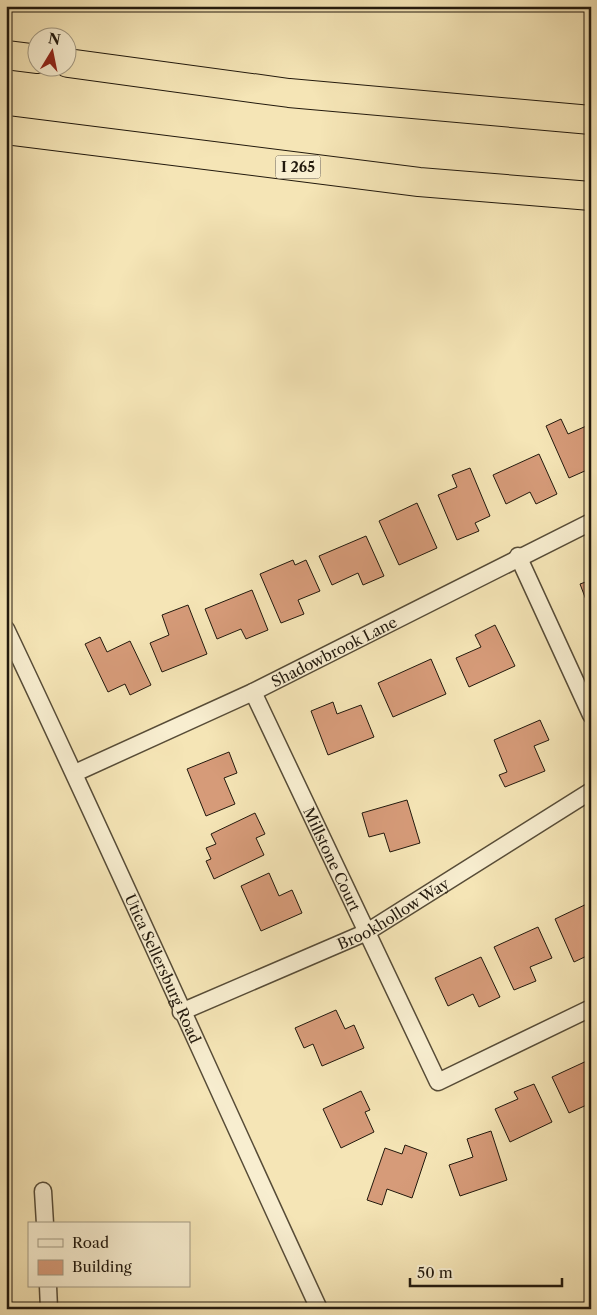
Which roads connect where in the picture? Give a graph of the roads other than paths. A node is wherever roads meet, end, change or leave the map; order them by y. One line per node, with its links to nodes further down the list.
1 (6, 55): 2 (highway)
2 (28, 58)
3 (78, 64): 4 (highway)
4 (591, 120)
5 (6, 130): 6 (highway, I 265)
6 (591, 196)
7 (591, 522): 8 (street, Shadowbrook Lane)
8 (518, 556): 10 (street, Shadowbrook Lane); 11 (street)
9 (6, 629): 12 (street, Utica Sellersburg Road)
10 (253, 692): 12 (street, Shadowbrook Lane); 14 (street, Millstone Court)
11 (591, 715)
12 (75, 773): 16 (street, Utica Sellersburg Road)
13 (591, 791): 14 (street, Brookhollow Way)
14 (367, 932): 15 (street, Millstone Court); 16 (street, Brookhollow Way)
15 (591, 1008)
16 (181, 1012): 21 (street, Utica Sellersburg Road)
17 (43, 1191): 18 (street)
18 (45, 1222)
19 (48, 1288): 20 (street)
20 (49, 1309)
21 (319, 1309)

